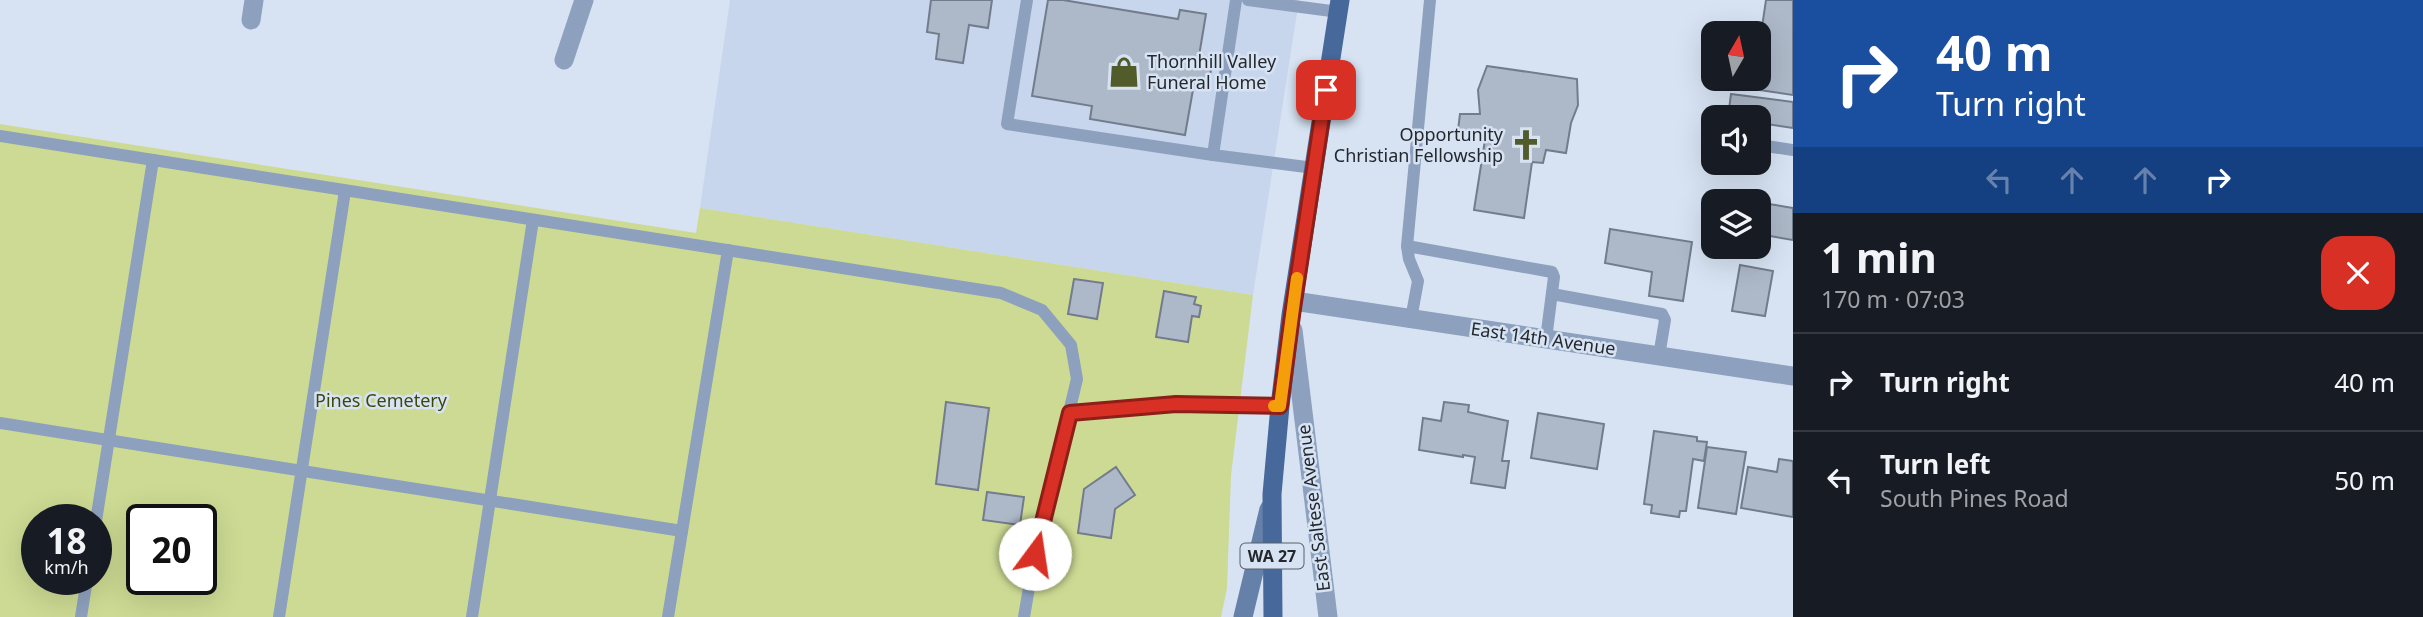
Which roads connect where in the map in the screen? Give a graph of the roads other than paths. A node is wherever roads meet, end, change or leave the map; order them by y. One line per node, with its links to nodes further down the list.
1 (254, 0): 8 (street)
2 (584, 0): 9 (street)
3 (1027, 0): 13 (lane)
4 (1236, 0): 13 (lane)
5 (1248, 0): 7 (lane)
6 (1430, 0): 18 (lane)
7 (1340, 6): 15 (main road, WA 27)
8 (251, 20)
9 (564, 60)
10 (0, 136): 14 (lane)
11 (1771, 147): 12 (lane)
12 (1793, 150)
13 (1213, 155): 15 (lane)
14 (153, 160): 16 (lane); 29 (lane)
15 (1314, 168): 21 (main road, WA 27)
16 (345, 191): 17 (lane); 30 (lane)
17 (533, 220): 19 (lane); 32 (lane)
18 (1407, 246): 20 (lane); 22 (lane)
19 (728, 250): 27 (lane); 34 (lane)
20 (1552, 294): 23 (lane); 24 (lane)
21 (1293, 308): 22 (street, East 14th Avenue); 26 (main road, WA 27); 43 (street, East Saltese Avenue)
22 (1412, 319): 23 (street, East 14th Avenue)
23 (1546, 339): 24 (street, East 14th Avenue)
24 (1660, 356): 25 (street, East 14th Avenue)
25 (1793, 376)
26 (1280, 406): 27 (lane); 31 (main road, WA 27)
27 (1070, 413): 40 (lane)
28 (0, 423): 29 (lane)
29 (109, 440): 30 (lane); 33 (lane)
30 (302, 471): 32 (lane); 37 (lane)
31 (1272, 494): 41 (main road); 42 (main road, WA 27)
32 (489, 500): 34 (lane); 38 (lane)
33 (99, 504)
34 (682, 531): 39 (lane)
35 (84, 595): 36 (lane)
36 (81, 617)
37 (279, 617)
38 (472, 617)
39 (668, 617)
40 (1024, 617)
41 (1243, 617)
42 (1272, 617)
43 (1328, 617)

